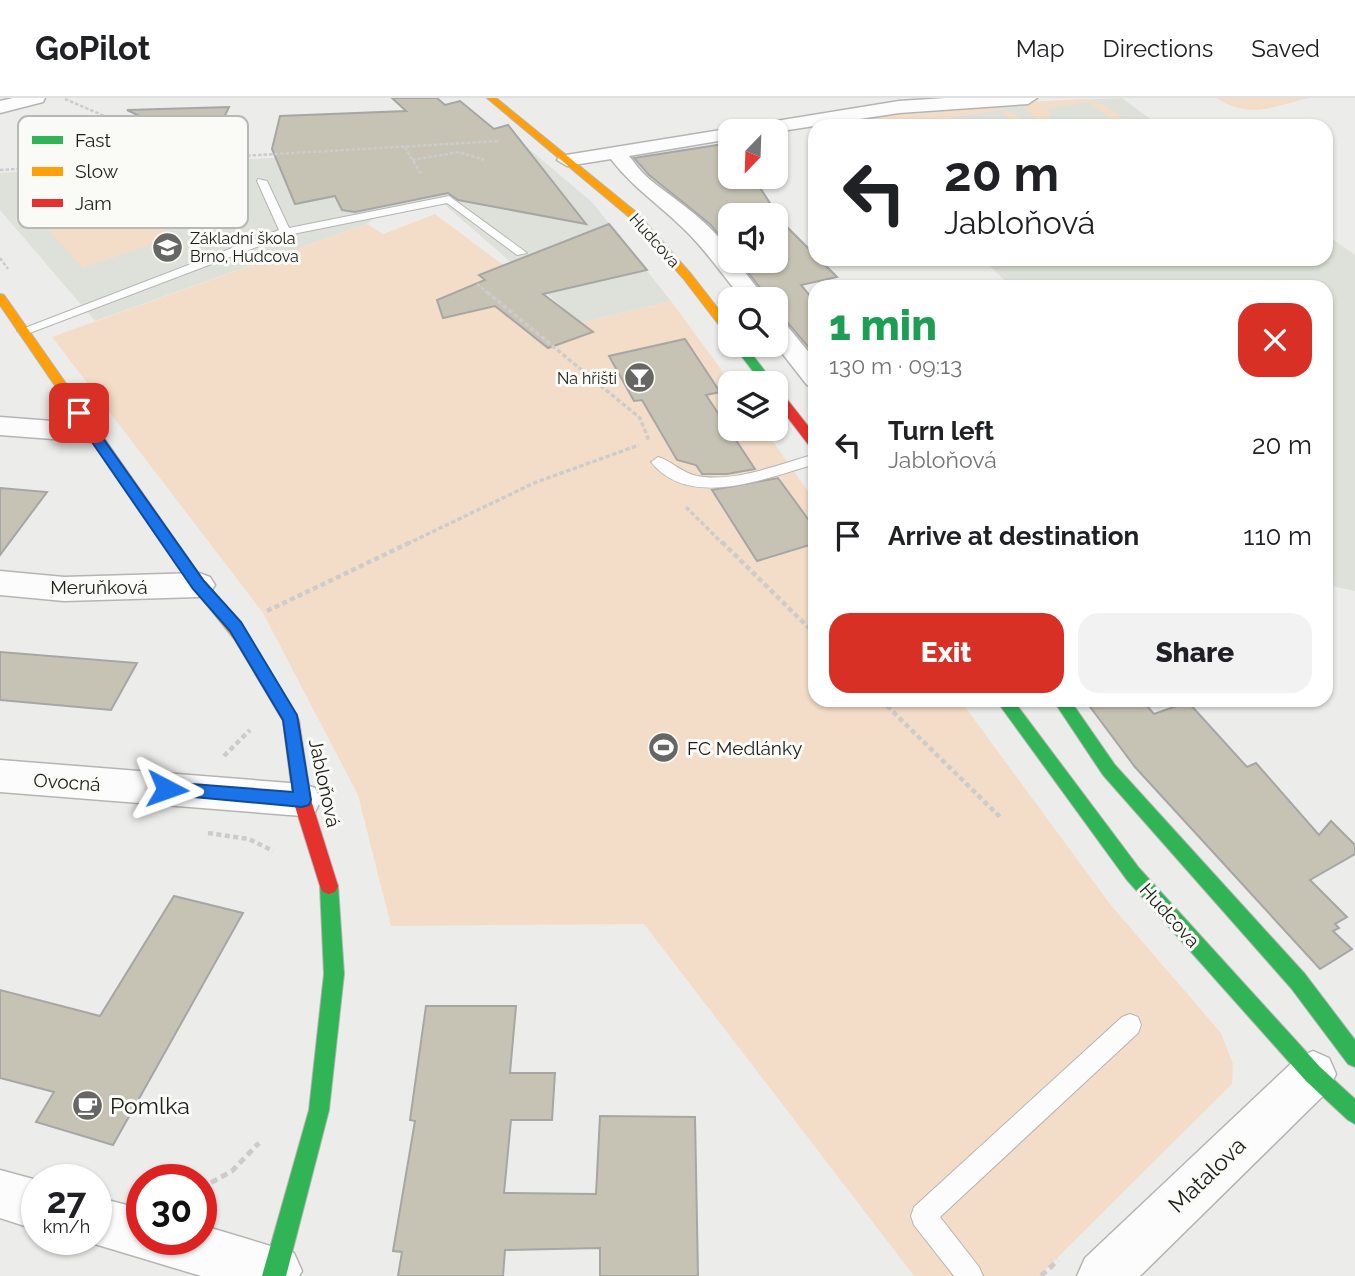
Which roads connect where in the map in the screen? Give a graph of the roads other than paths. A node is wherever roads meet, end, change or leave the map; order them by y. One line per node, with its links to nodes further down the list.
1 (36, 98): 4 (street)
2 (491, 98): 10 (street, Hudcova)
3 (1028, 98): 5 (street)
4 (0, 107)
5 (820, 119)
6 (808, 121): 7 (street)
7 (788, 124)
8 (718, 135): 9 (street)
9 (615, 151): 10 (street); 14 (street, Hudcova)
10 (567, 160): 16 (street, Hudcova)
11 (262, 181): 12 (lane)
12 (285, 232): 13 (lane); 17 (lane)
13 (521, 253)
14 (745, 287)
15 (1, 301): 17 (street, Jabloňová)
16 (718, 316)
17 (23, 331): 24 (street, Jabloňová)
18 (788, 343): 20 (street)
19 (748, 357): 21 (street)
20 (808, 369)
21 (759, 371)
22 (788, 409): 25 (street)
23 (0, 426): 24 (street)
24 (92, 433): 29 (street, Jabloňová)
25 (808, 435)
26 (658, 461): 27 (lane)
27 (808, 461)
28 (0, 583): 29 (street, Meruňková)
29 (199, 585): 33 (street, Jabloňová)
30 (1009, 707): 35 (street, Hudcova)
31 (1066, 707): 35 (street, Hudcova)
32 (0, 776): 33 (street, Ovocná)
33 (302, 800): 40 (street, Jabloňová)
34 (1130, 1025): 41 (lane)
35 (1334, 1066): 36 (street, Hudcova); 42 (street, Matalova)
36 (1355, 1113)
37 (0, 1194): 38 (street)
38 (21, 1200)
39 (213, 1255): 40 (street)
40 (275, 1273)
41 (970, 1276)
42 (1103, 1276)

